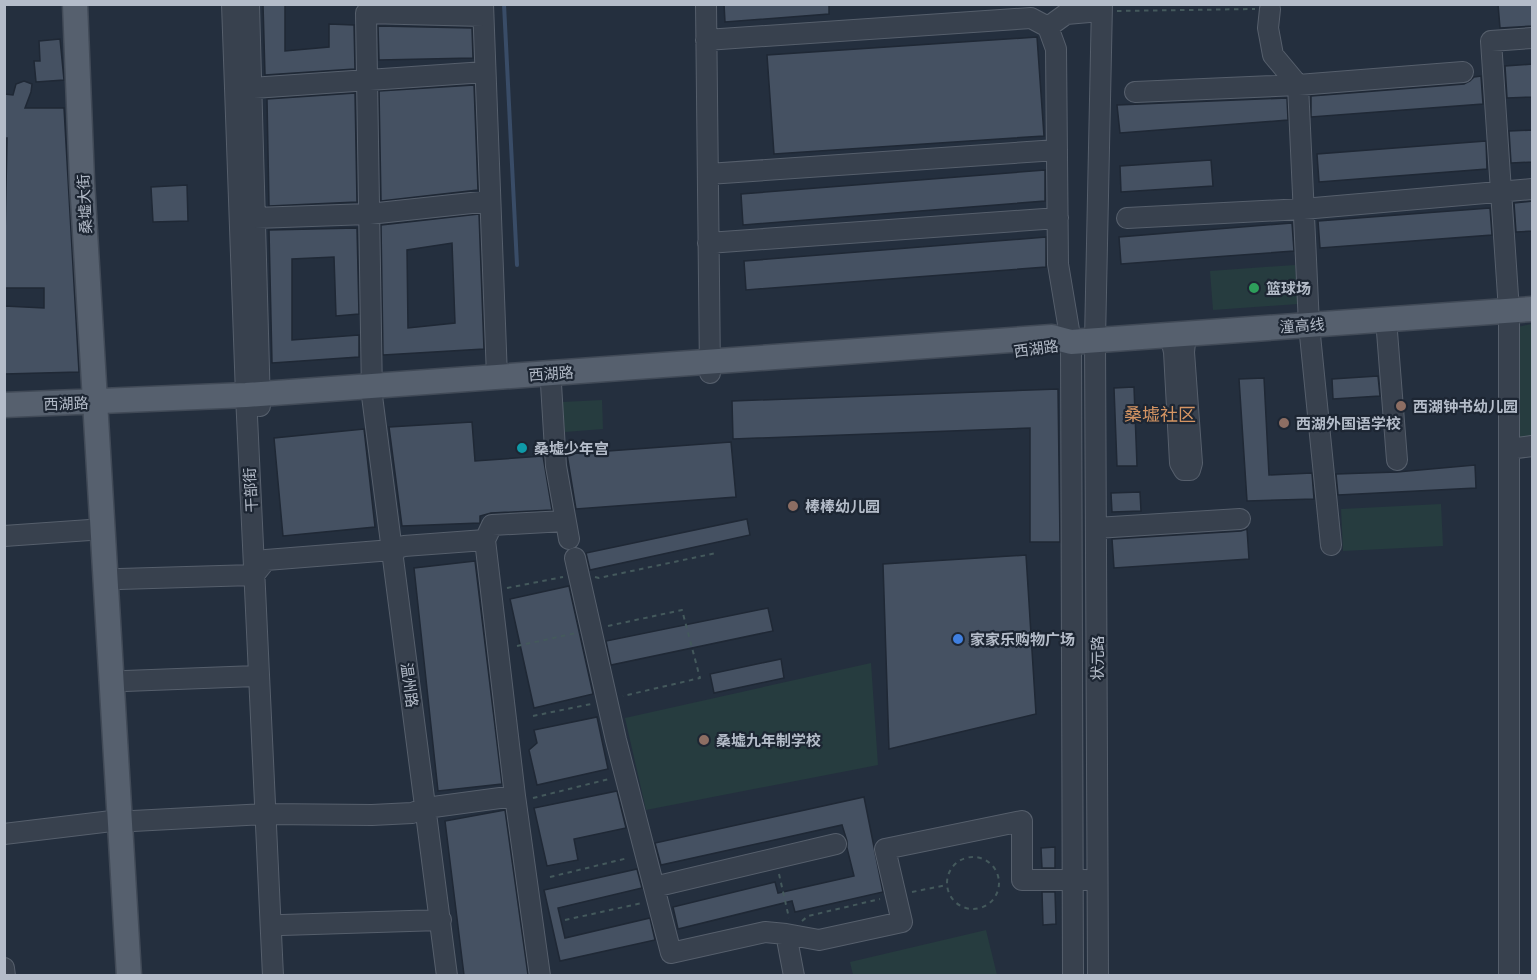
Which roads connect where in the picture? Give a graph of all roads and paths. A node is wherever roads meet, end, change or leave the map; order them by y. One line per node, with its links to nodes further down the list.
1 (75, 4): 42 (main road, 桑墟大街)
2 (88, 4): 42 (main road, 桑墟大街)
3 (232, 4): 40 (street, 干部街)
4 (249, 4): 17 (street, 干部街)
5 (706, 4): 12 (street)
6 (1101, 8): 8 (path); 10 (street); 34 (street, 状元路)
7 (383, 9): 9 (street); 15 (street, 温州路)
8 (1270, 9): 16 (street)
9 (483, 10): 13 (street)
10 (1048, 27): 12 (street); 19 (street, 状元路)
11 (1533, 38): 22 (street)
12 (706, 40): 20 (street)
13 (485, 72): 15 (street); 23 (street)
14 (1463, 72): 16 (street)
15 (367, 80): 17 (street); 25 (street, 温州路)
16 (1298, 85): 18 (street); 24 (street)
17 (252, 88): 26 (street, 干部街)
18 (1135, 92)
19 (1057, 150): 20 (street); 27 (street, 状元路)
20 (708, 174): 29 (street)
21 (1533, 189): 22 (street)
22 (1501, 192): 24 (street); 30 (street)
23 (490, 201): 25 (street); 37 (street)
24 (1304, 209): 28 (street); 32 (street)
25 (369, 214): 26 (street); 39 (street, 温州路)
26 (255, 218): 40 (street, 干部街)
27 (1058, 218): 29 (street); 35 (street, 状元路)
28 (1127, 218)
29 (708, 243): 36 (street)
30 (1521, 310): 31 (main road, 潼高线); 45 (street)
31 (1386, 320): 32 (main road, 潼高线); 46 (street)
32 (1309, 325): 33 (main road, 潼高线); 52 (street)
33 (1178, 334): 33 (street); 34 (main road, 潼高线)
34 (1095, 340): 35 (main road, 潼高线); 48 (street, 状元路)
35 (1071, 342): 36 (main road, 西湖路); 75 (street, 状元路)
36 (710, 368): 37 (main road, 西湖路); 38 (main road, 西湖路)
37 (496, 377): 39 (main road, 西湖路)
38 (551, 384): 39 (main road, 西湖路); 51 (street)
39 (372, 391): 40 (main road, 西湖路); 53 (street, 温州路)
40 (253, 400): 42 (main road, 西湖路); 56 (street, 干部街)
41 (4, 405): 42 (main road, 西湖路)
42 (103, 408): 43 (main road, 西湖路); 49 (main road); 57 (main road)
43 (4, 418)
44 (1533, 446): 45 (street)
45 (1509, 449): 95 (street)
46 (1397, 460)
47 (1240, 519): 48 (street)
48 (1096, 528): 76 (street, 状元路)
49 (104, 529): 50 (street); 69 (main road)
50 (4, 536)
51 (485, 540): 53 (street); 66 (street)
52 (1331, 544)
53 (392, 550): 56 (street); 67 (street, 温州路)
54 (716, 553): 55 (path)
55 (577, 566): 58 (path); 59 (street)
56 (260, 567): 57 (street); 61 (street, 干部街); 68 (street, 干部街)
57 (119, 579): 62 (main road)
58 (507, 588)
59 (591, 629): 60 (path); 63 (street); 63 (path)
60 (518, 646)
61 (259, 676): 62 (street); 68 (street, 干部街)
62 (125, 681): 69 (main road)
63 (607, 700): 64 (path); 65 (street)
64 (532, 716)
65 (625, 775): 66 (path); 72 (street)
66 (524, 797): 67 (street); 91 (street)
67 (426, 808): 68 (street); 80 (street, 温州路)
68 (271, 815): 69 (street); 82 (street, 干部街); 88 (street, 干部街)
69 (126, 820): 70 (street); 86 (main road); 87 (main road)
70 (4, 834)
71 (836, 844): 73 (street)
72 (645, 854): 74 (path); 78 (street)
73 (775, 859): 78 (street); 83 (path)
74 (550, 877)
75 (1073, 880): 76 (street); 79 (street); 93 (street, 状元路)
76 (1097, 880): 94 (street, 状元路)
77 (947, 885): 77 (path); 79 (path)
78 (656, 893): 81 (path); 83 (street)
79 (895, 895): 83 (path); 83 (street)
80 (441, 920): 82 (street); 90 (street, 温州路)
81 (565, 920)
82 (282, 925): 89 (street, 干部街)
83 (789, 932): 92 (street)
84 (4, 968): 85 (street)
85 (5, 975)
86 (129, 975)
87 (141, 975)
88 (273, 975)
89 (284, 975)
90 (447, 975)
91 (540, 975)
92 (794, 975)
93 (1073, 975)
94 (1098, 975)
95 (1509, 975)

